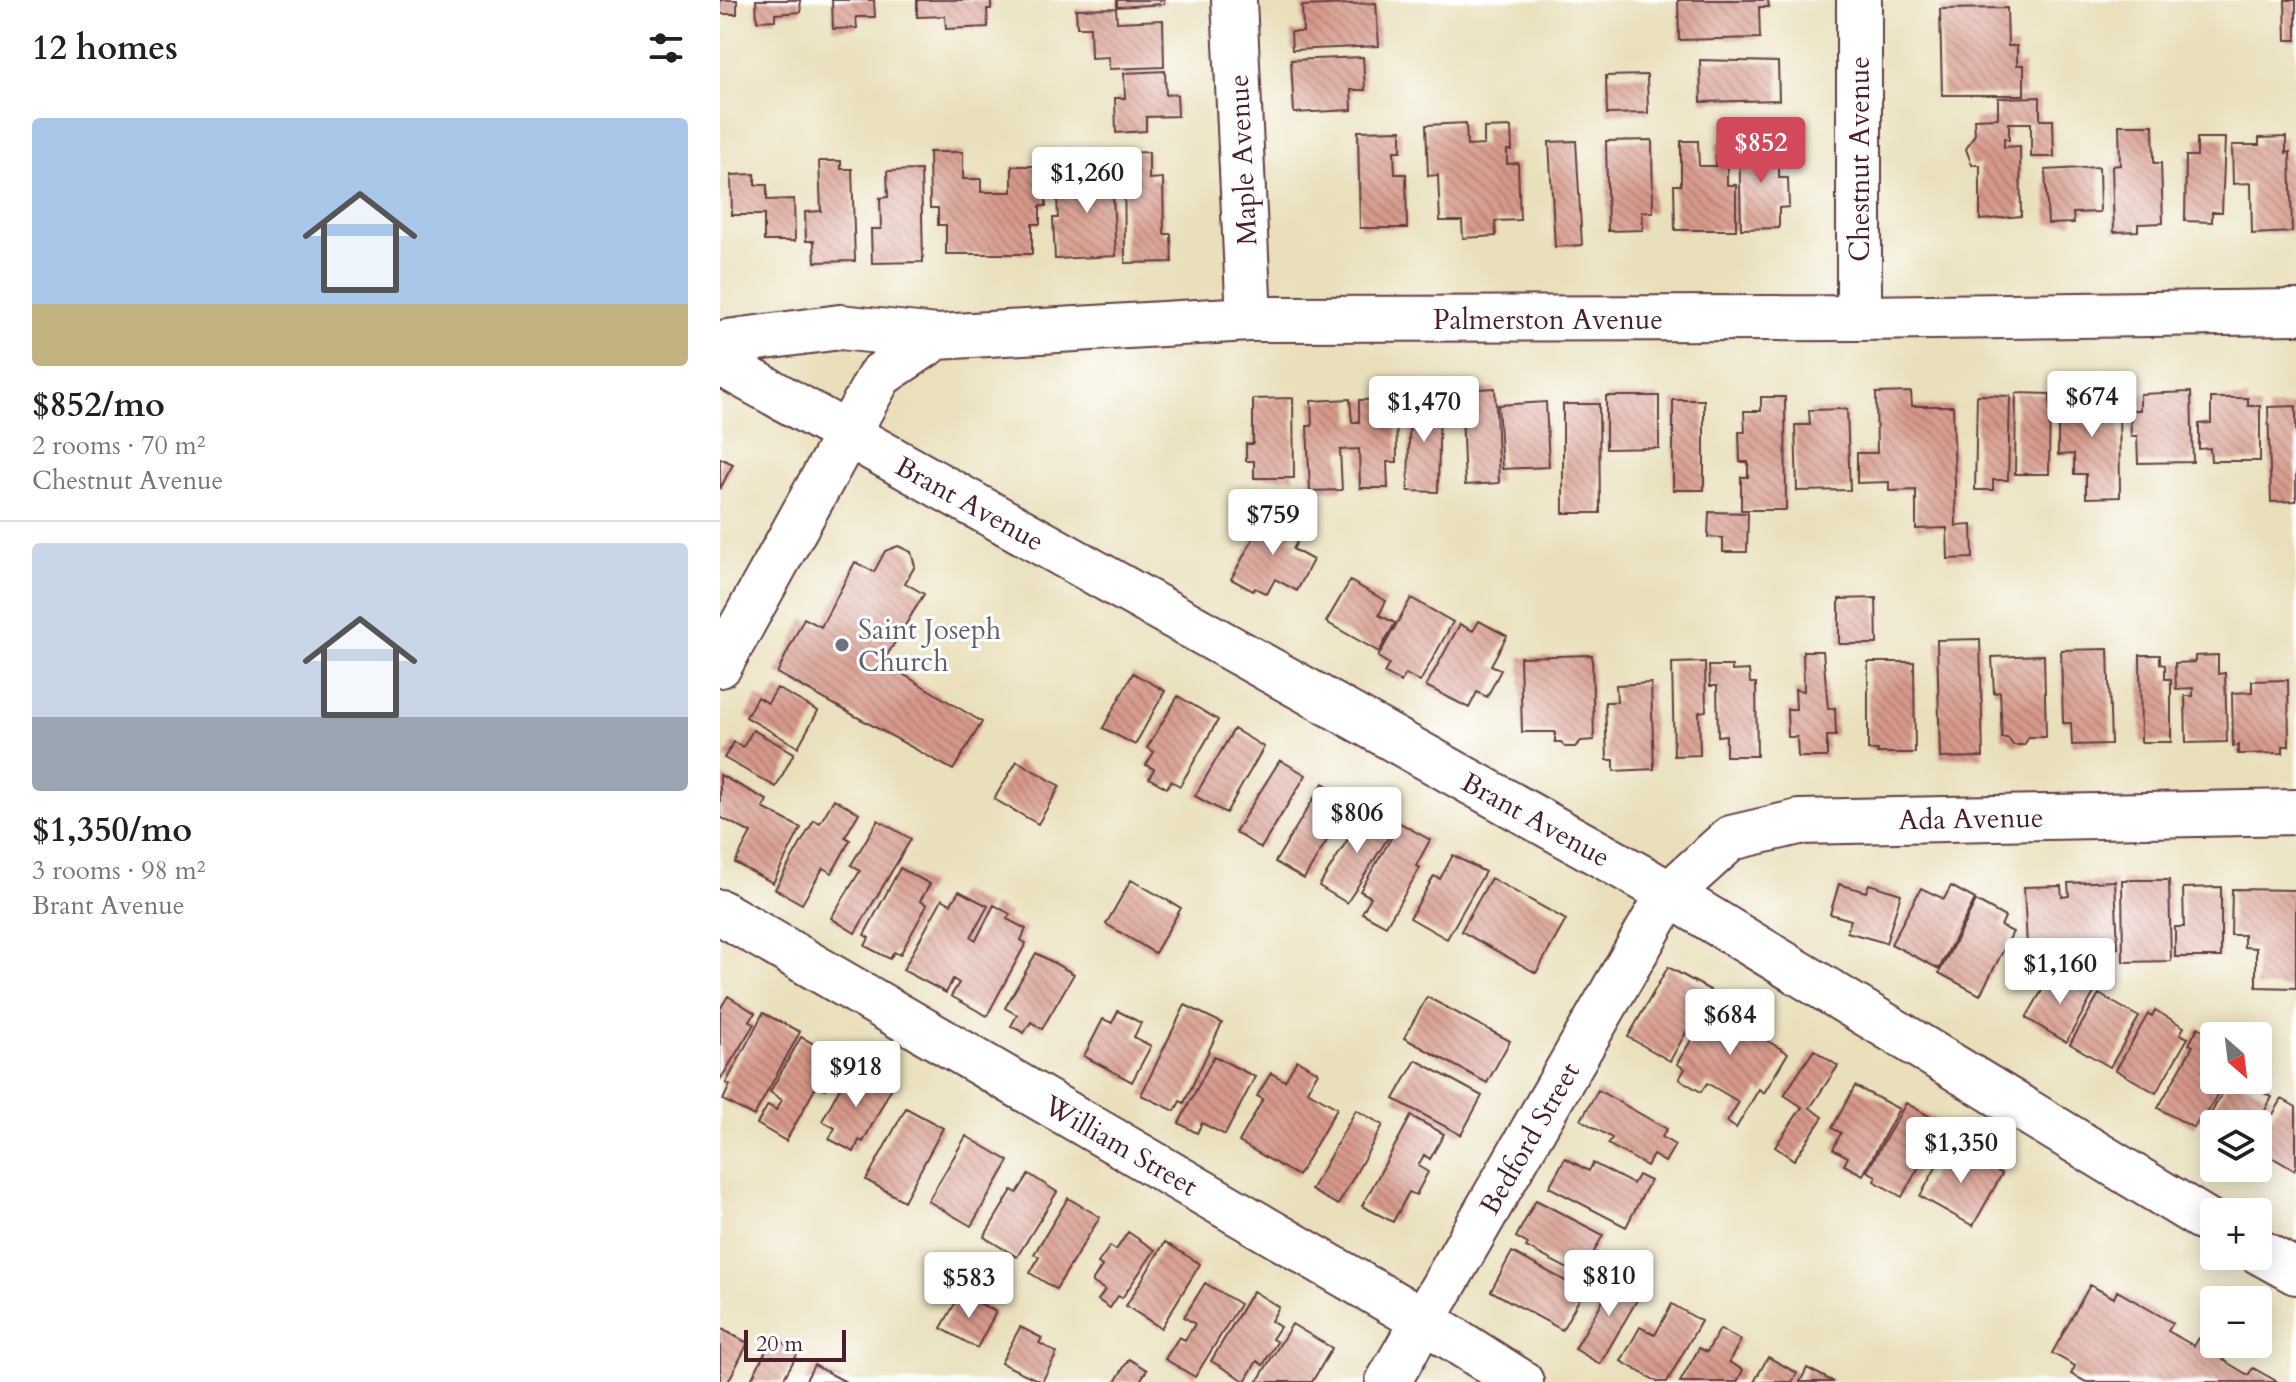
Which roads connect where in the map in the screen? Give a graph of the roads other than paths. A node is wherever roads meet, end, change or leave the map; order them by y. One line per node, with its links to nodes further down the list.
1 (1234, 0): 5 (street, Maple Avenue)
2 (1859, 0): 4 (street, Chestnut Avenue)
3 (2296, 312): 4 (street, Palmerston Avenue)
4 (1859, 318): 5 (street, Palmerston Avenue)
5 (1249, 319): 6 (street, Palmerston Avenue)
6 (937, 337): 7 (street, Palmerston Avenue); 9 (street)
7 (720, 343)
8 (720, 363): 9 (street, Brant Avenue)
9 (849, 436): 10 (street); 12 (street, Brant Avenue)
10 (720, 665)
11 (2296, 812): 12 (street, Ada Avenue)
12 (1669, 894): 14 (street, Brant Avenue); 17 (street, Bedford Street)
13 (720, 912): 17 (street, William Street)
14 (2200, 1216)
15 (2272, 1259): 16 (street)
16 (2296, 1272)
17 (1433, 1326): 18 (street, Bedford Street); 19 (street, William Street)
18 (1388, 1382)
19 (1521, 1382)

